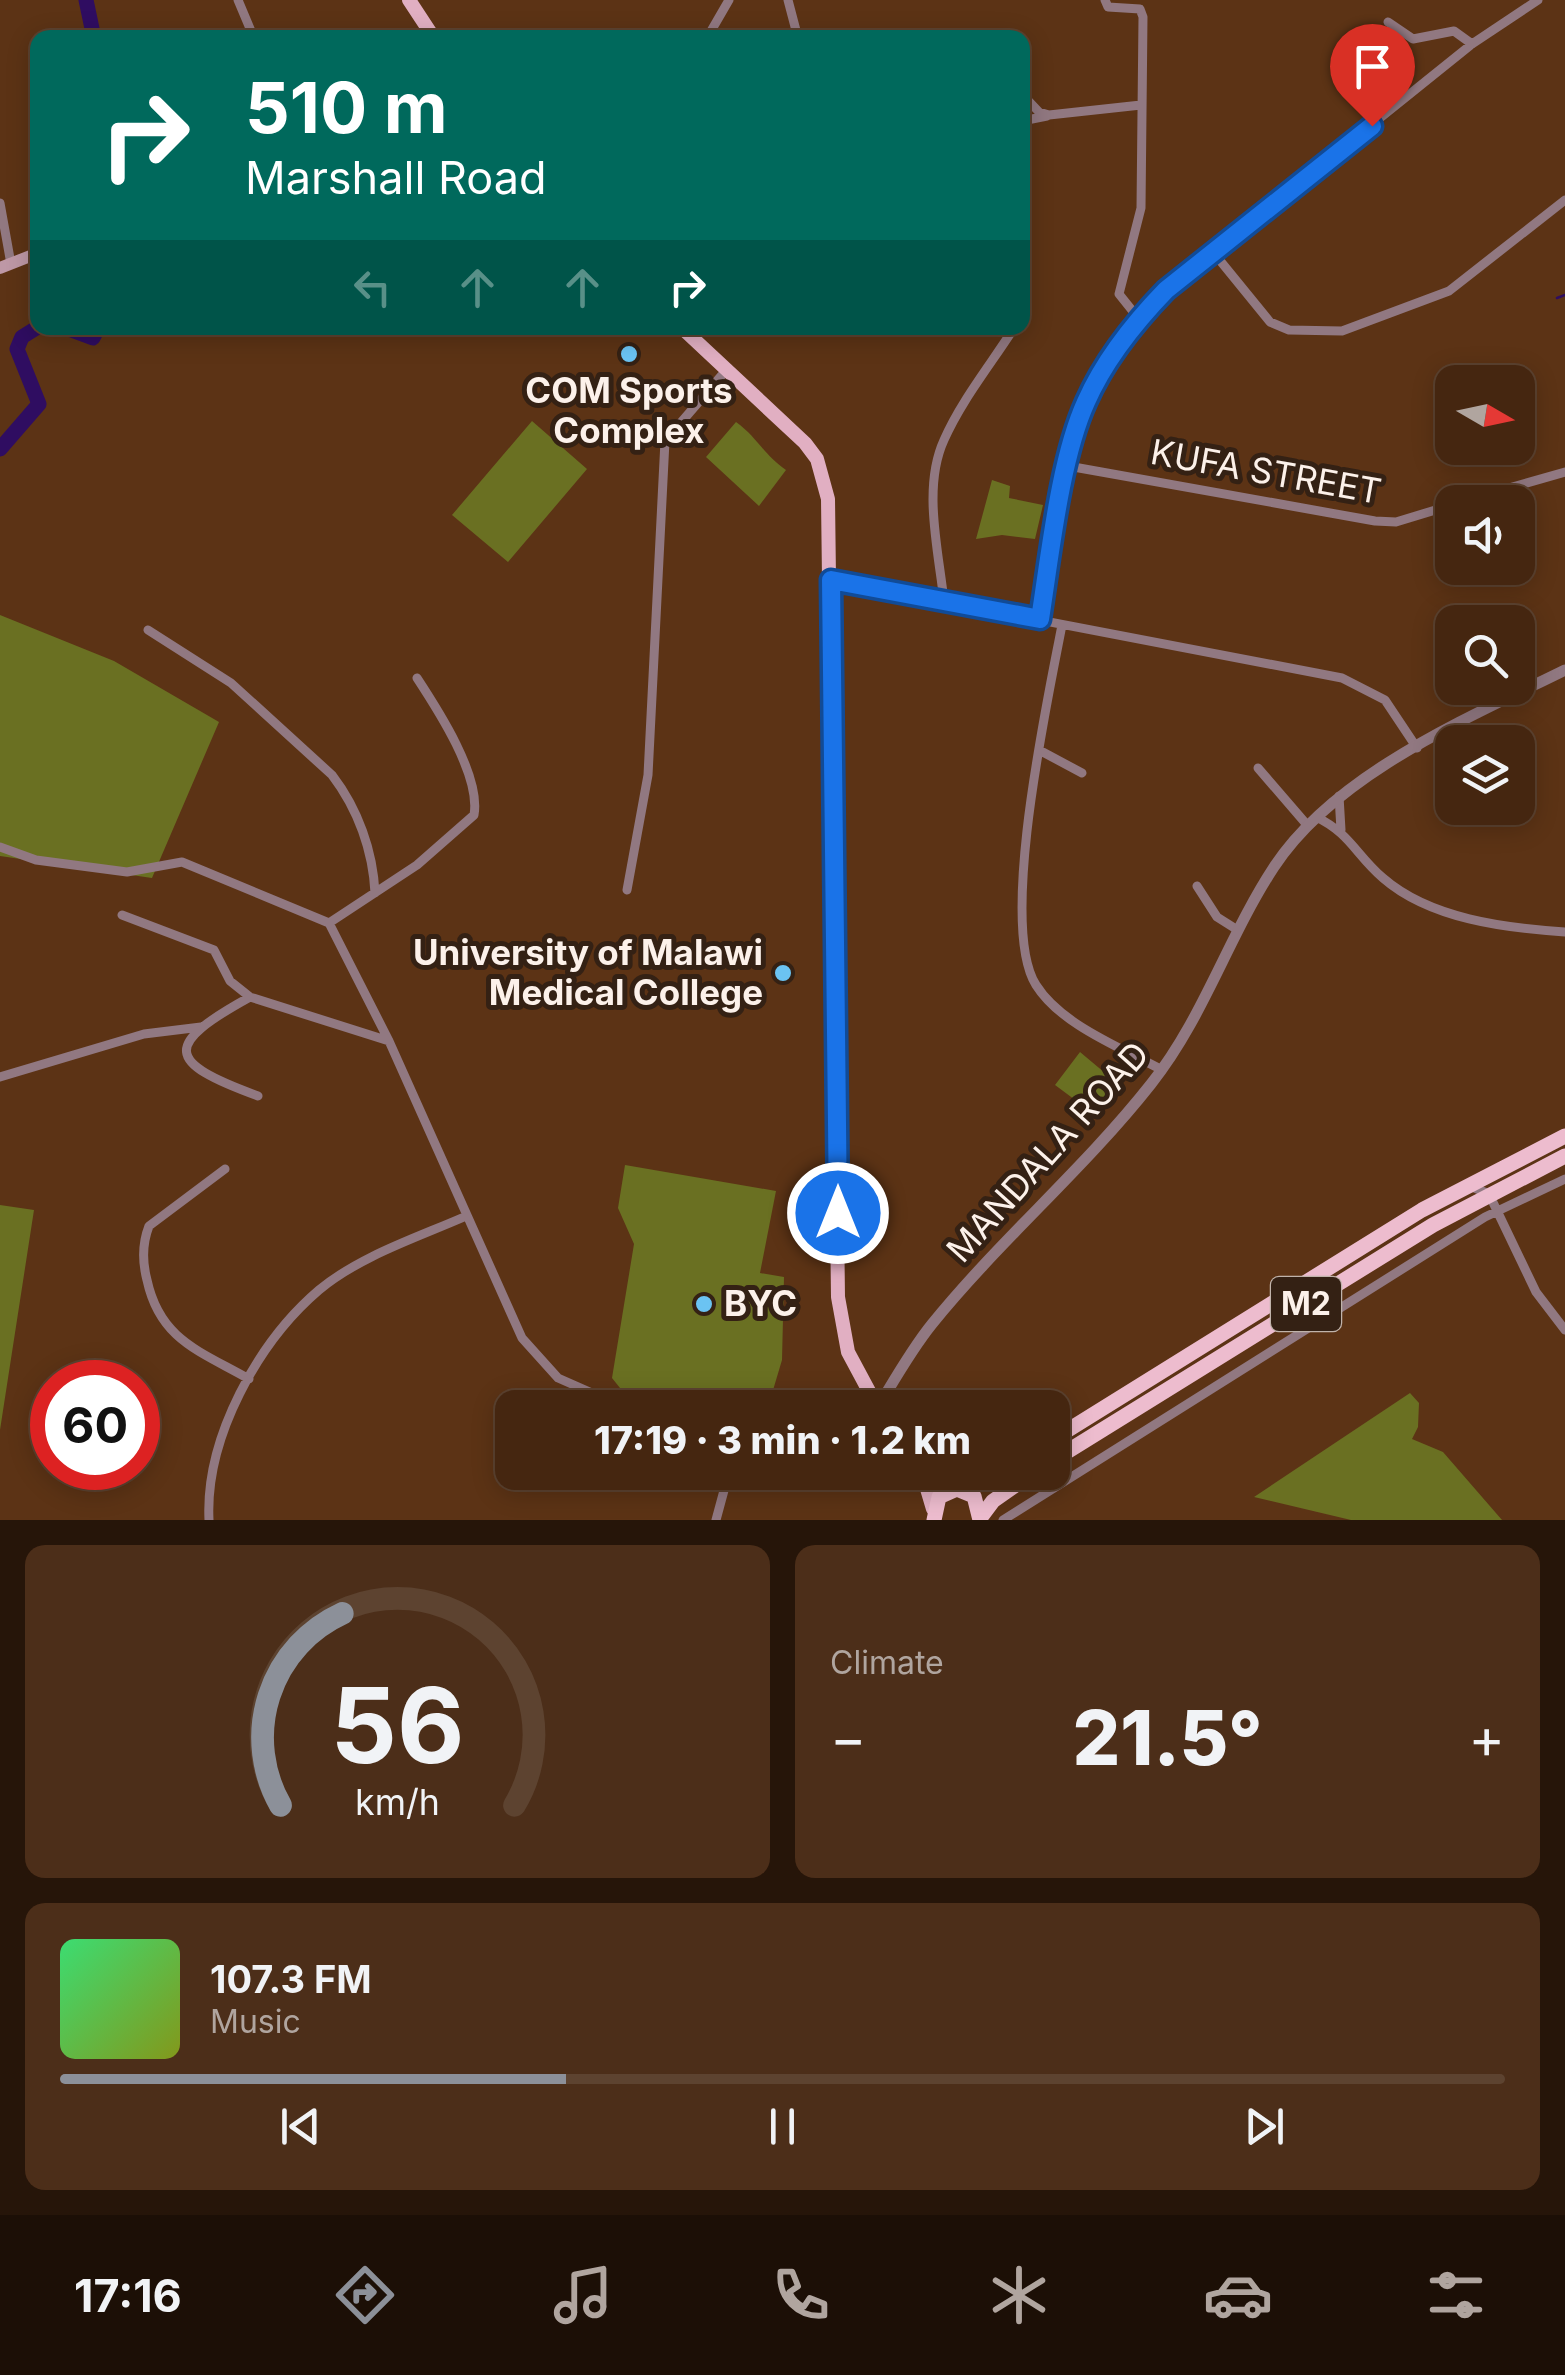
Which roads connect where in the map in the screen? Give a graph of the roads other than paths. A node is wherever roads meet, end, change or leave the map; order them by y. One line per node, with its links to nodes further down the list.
1 (238, 0): 8 (street)
2 (409, 0): 9 (main road)
3 (729, 0): 10 (street)
4 (788, 0): 11 (street)
5 (1105, 0): 14 (street)
6 (1538, 0): 12 (street)
7 (1388, 22): 12 (street)
8 (251, 30)
9 (429, 30)
10 (712, 30)
11 (796, 30)
12 (1472, 44): 19 (street)
13 (1030, 102): 15 (street)
14 (1141, 104): 15 (street); 22 (street)
15 (1050, 115): 16 (street)
16 (1030, 119)
17 (1565, 200): 19 (street)
18 (0, 203): 21 (street)
19 (1212, 252): 22 (street)
20 (30, 256): 21 (main road)
21 (6, 266)
22 (1139, 319): 26 (street)
23 (690, 335): 25 (main road)
24 (1010, 335): 31 (street)
25 (728, 368): 30 (main road); 46 (street)
26 (1068, 466): 29 (street, KUFA STREET); 32 (street)
27 (1565, 472): 28 (street)
28 (1520, 485)
29 (1435, 510)
30 (831, 580): 31 (street); 69 (main road)
31 (944, 602): 32 (street)
32 (1040, 619): 33 (street)
33 (1062, 625): 37 (street); 38 (street)
34 (148, 630): 47 (street)
35 (1565, 670): 37 (street, MANDALA ROAD)
36 (416, 678): 47 (street)
37 (1417, 748): 41 (street, MANDALA ROAD)
38 (1039, 750): 40 (street); 55 (street)
39 (1258, 768): 42 (street)
40 (1082, 773)
41 (1339, 796): 42 (street, MANDALA ROAD); 43 (street)
42 (1312, 822): 43 (street); 50 (street, MANDALA ROAD)
43 (1342, 830): 51 (street)
44 (0, 847): 49 (street)
45 (1197, 886): 50 (street)
46 (628, 890)
47 (375, 893): 49 (street)
48 (122, 915): 52 (street)
49 (329, 923): 54 (street)
50 (1236, 929): 55 (street, MANDALA ROAD)
51 (1565, 932)
52 (250, 997): 53 (street); 54 (street)
53 (200, 1028): 56 (street); 57 (street)
54 (389, 1042): 65 (street)
55 (1162, 1070): 70 (street, MANDALA ROAD)
56 (0, 1078)
57 (258, 1096)
58 (1565, 1136): 62 (highway, M2)
59 (1565, 1156): 63 (highway, M2)
60 (225, 1168): 67 (street)
61 (1565, 1180): 64 (street)
62 (1468, 1186): 63 (street); 73 (highway, M2)
63 (1489, 1194): 64 (street); 71 (highway, M2)
64 (1497, 1212): 66 (street); 72 (street)
65 (464, 1217): 67 (street); 68 (street)
66 (1565, 1330)
67 (249, 1379): 82 (street)
68 (583, 1390)
69 (869, 1390)
70 (889, 1390)
71 (1136, 1409): 72 (street); 74 (highway, M2)
72 (1148, 1428): 84 (street)
73 (1070, 1429)
74 (1070, 1450)
75 (724, 1490): 83 (street)
76 (928, 1490): 80 (main road)
77 (954, 1490): 80 (highway)
78 (961, 1490): 81 (highway)
79 (1008, 1490): 81 (highway)
80 (931, 1515)
81 (981, 1519)
82 (208, 1520)
83 (716, 1520)
84 (1003, 1520)

